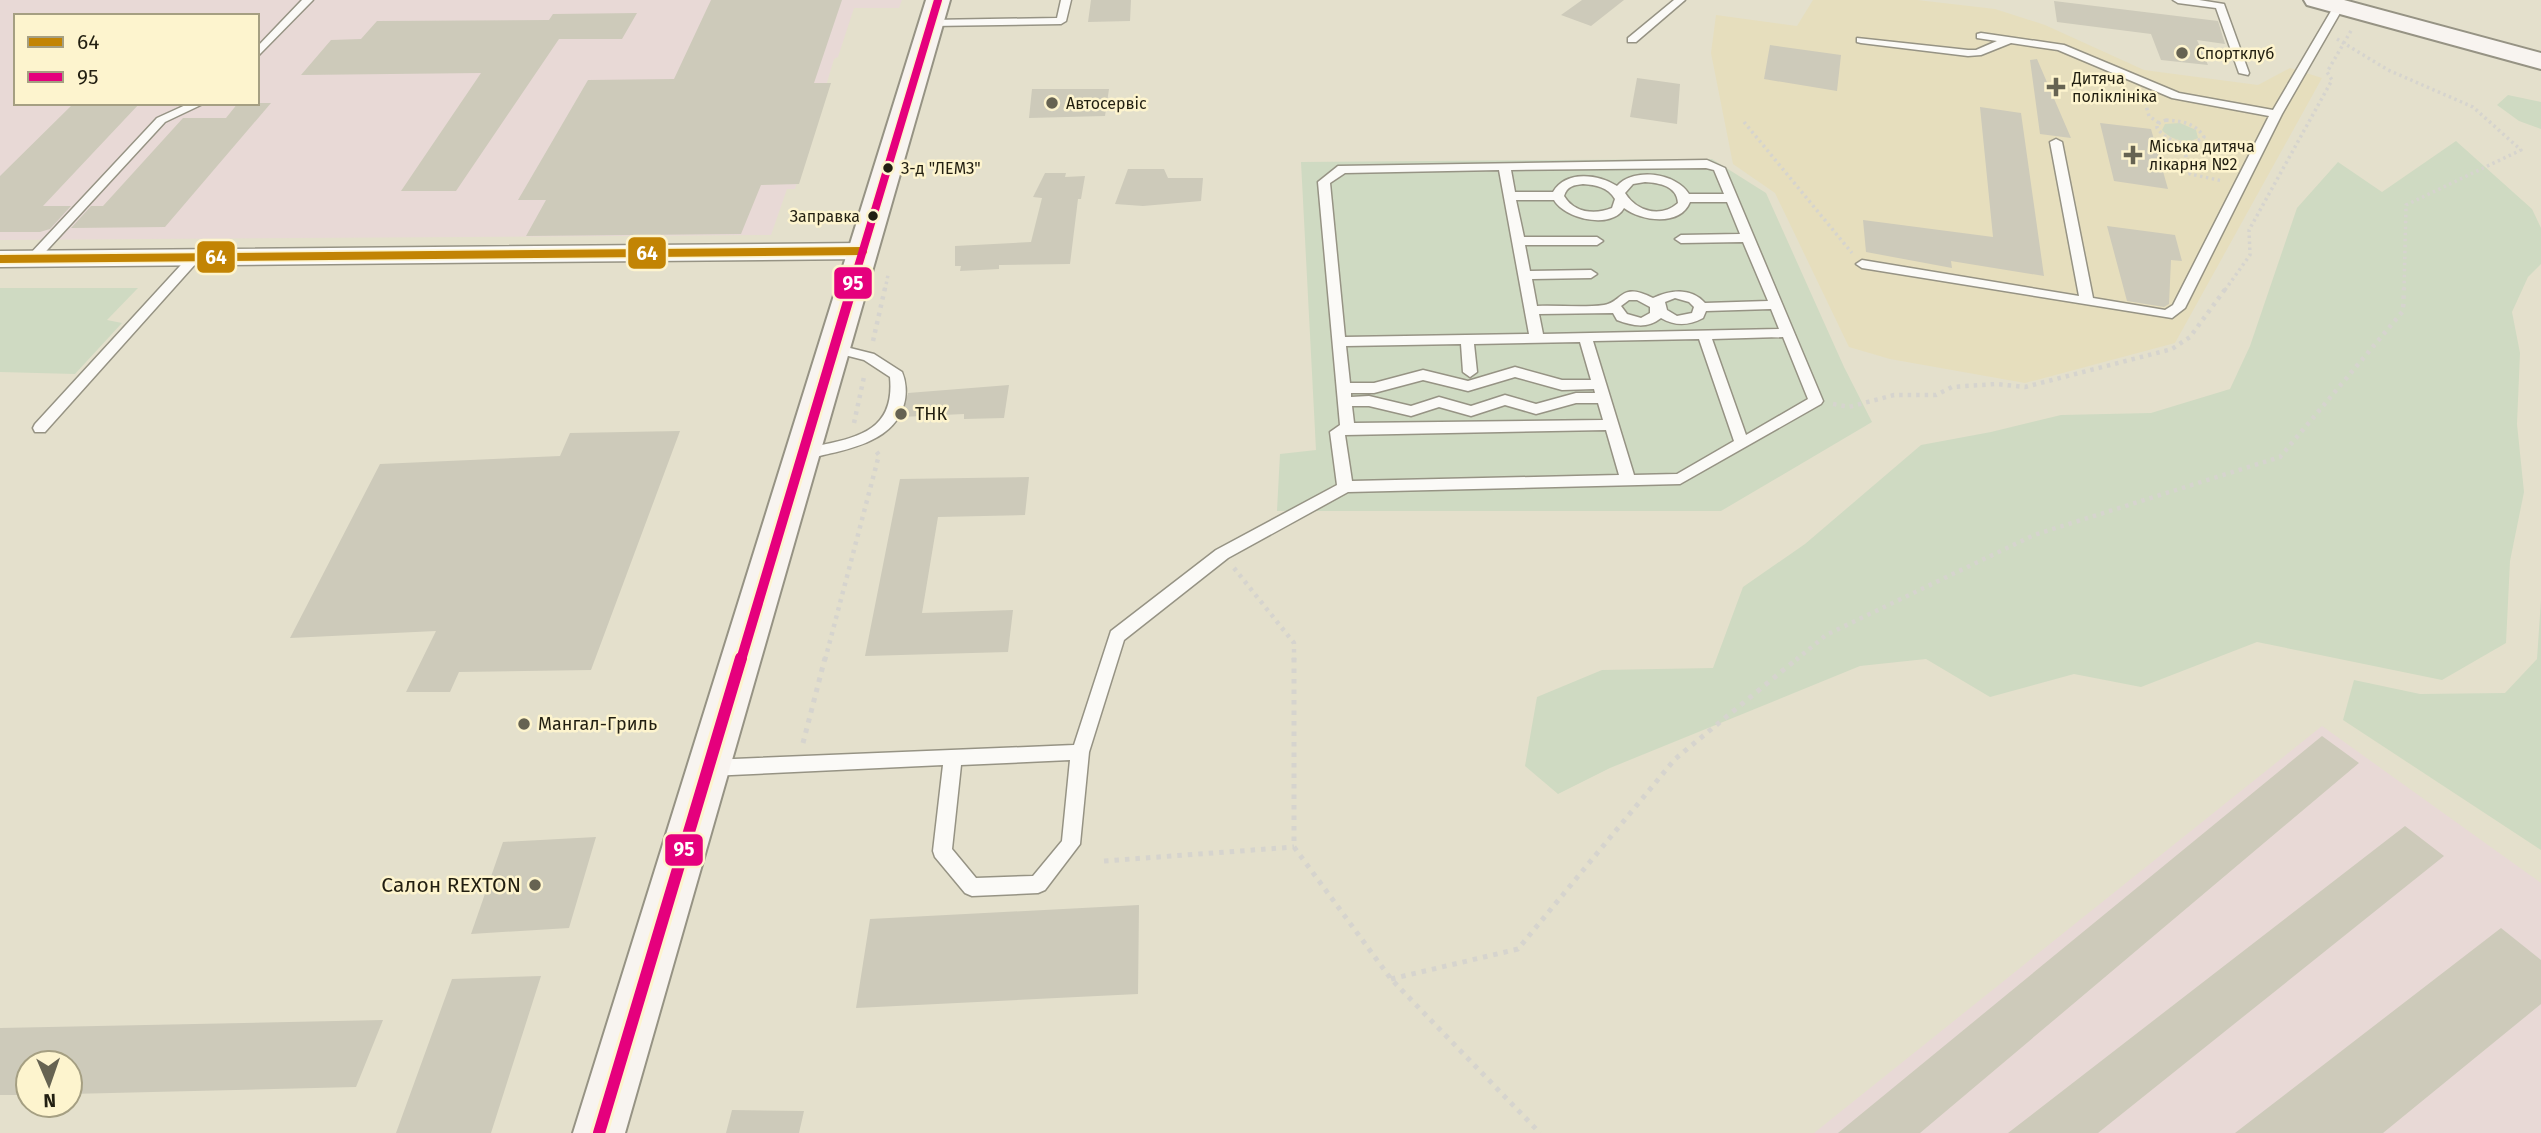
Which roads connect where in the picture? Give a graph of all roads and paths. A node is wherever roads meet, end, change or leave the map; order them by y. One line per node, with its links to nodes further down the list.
1 (308, 0): 13 (lane)
2 (1066, 0): 6 (lane)
3 (1680, 0): 9 (lane)
4 (2178, 0): 15 (lane)
5 (2334, 6): 7 (lane); 12 (path); 14 (street)
6 (934, 12): 35 (street)
7 (2325, 31): 12 (path); 18 (lane)
8 (1981, 36): 11 (lane)
9 (1632, 40)
10 (1861, 40): 11 (lane)
11 (2009, 40): 18 (lane)
12 (2344, 43): 57 (path); 73 (path)
13 (259, 52)
14 (2541, 61)
15 (2244, 73)
16 (2145, 99): 20 (path)
17 (195, 105): 36 (lane)
18 (2276, 114): 24 (lane)
19 (1744, 122): 38 (path)
20 (2159, 123): 22 (path); 22 (path)
21 (2056, 142): 41 (lane)
22 (2183, 143): 24 (path)
23 (1504, 167): 25 (lane); 28 (lane); 52 (lane)
24 (2240, 185): 41 (lane)
25 (1509, 196): 26 (lane); 32 (lane)
26 (1558, 196): 29 (lane); 29 (lane)
27 (1685, 198): 28 (lane); 29 (lane); 29 (lane)
28 (1732, 198): 30 (lane)
29 (1621, 199)
30 (1748, 238): 31 (lane); 42 (lane)
31 (1681, 239)
32 (1518, 241): 33 (lane); 40 (lane)
33 (1597, 241)
34 (195, 257): 35 (street); 36 (street); 59 (lane)
35 (877, 257): 53 (street); 53 (path)
36 (33, 258): 37 (street)
37 (0, 259)
38 (1861, 264): 41 (lane)
39 (1591, 274): 40 (lane)
40 (1525, 275): 46 (lane)
41 (2087, 302)
42 (1776, 305): 43 (lane); 47 (lane)
43 (1701, 307): 45 (lane); 45 (lane)
44 (1615, 309): 45 (lane); 45 (lane); 46 (lane)
45 (1658, 309)
46 (1532, 310): 50 (lane)
47 (1788, 333): 48 (lane); 57 (lane)
48 (1704, 334): 49 (lane); 62 (lane)
49 (1585, 337): 50 (lane); 55 (lane)
50 (1537, 338): 51 (lane)
51 (1467, 339): 52 (lane); 54 (lane)
52 (1339, 342): 56 (lane)
53 (851, 352): 61 (path); 61 (lane); 63 (street)
54 (1470, 372)
55 (1601, 391): 56 (lane); 56 (lane); 58 (lane)
56 (1344, 395): 60 (lane)
57 (1816, 401): 62 (lane)
58 (1611, 425): 60 (lane); 64 (lane)
59 (40, 428)
60 (1347, 428): 65 (lane)
61 (865, 439): 63 (lane); 69 (path)
62 (1742, 443): 64 (lane)
63 (802, 454): 70 (street)
64 (1628, 480): 65 (lane)
65 (1345, 487): 66 (lane)
66 (1222, 554): 67 (lane); 71 (path)
67 (1080, 752): 68 (lane); 68 (lane)
68 (953, 758): 69 (lane)
69 (799, 764): 70 (lane)
70 (708, 768): 74 (street)
71 (1294, 847): 72 (path); 73 (path)
72 (1104, 861)
73 (1391, 979): 75 (path)
74 (598, 1133)
75 (1540, 1133)

